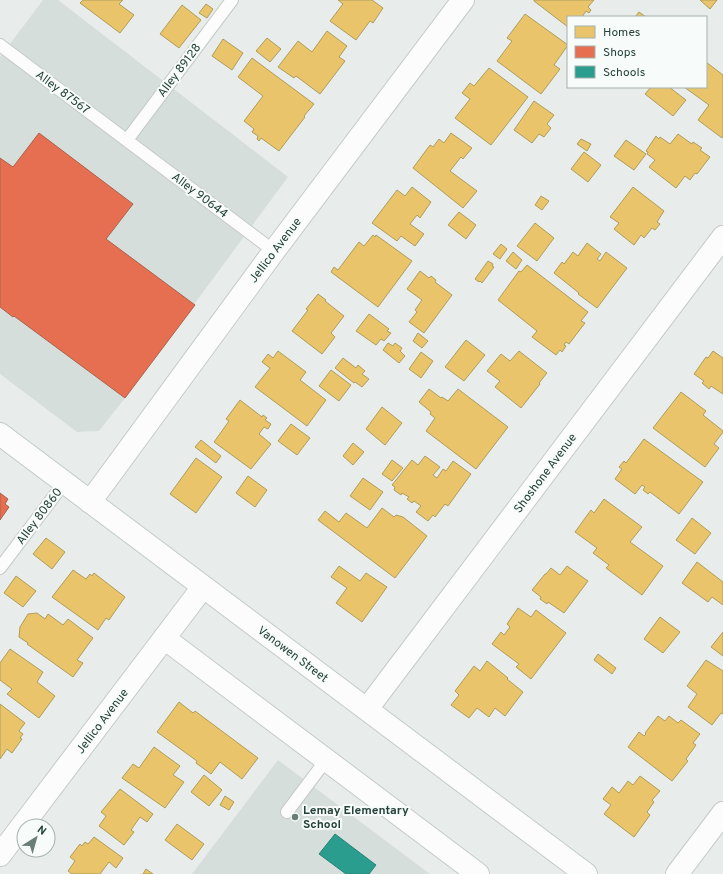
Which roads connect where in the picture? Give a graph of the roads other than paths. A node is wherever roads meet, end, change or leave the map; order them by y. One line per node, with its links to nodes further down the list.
1 (232, 0): 4 (lane, Alley 89128)
2 (463, 0): 6 (street, Jellico Avenue)
3 (0, 45): 4 (lane, Alley 87567)
4 (127, 140): 6 (lane, Alley 90644)
5 (723, 237): 13 (street, Shoshone Avenue)
6 (274, 251): 9 (street, Jellico Avenue)
7 (0, 434): 8 (street, Vanowen Street)
8 (64, 483): 9 (street, Vanowen Street); 10 (lane, Alley 80860)
9 (90, 502): 11 (street, Vanowen Street)
10 (0, 568)
11 (203, 587): 12 (street, Jellico Avenue); 13 (street, Vanowen Street)
12 (164, 638): 14 (street); 17 (street, Jellico Avenue)
13 (367, 710): 19 (street, Vanowen Street)
14 (326, 760): 15 (lane); 18 (street)
15 (287, 812)
16 (723, 813): 20 (street)
17 (0, 855)
18 (478, 874)
19 (586, 874)
20 (677, 874)

